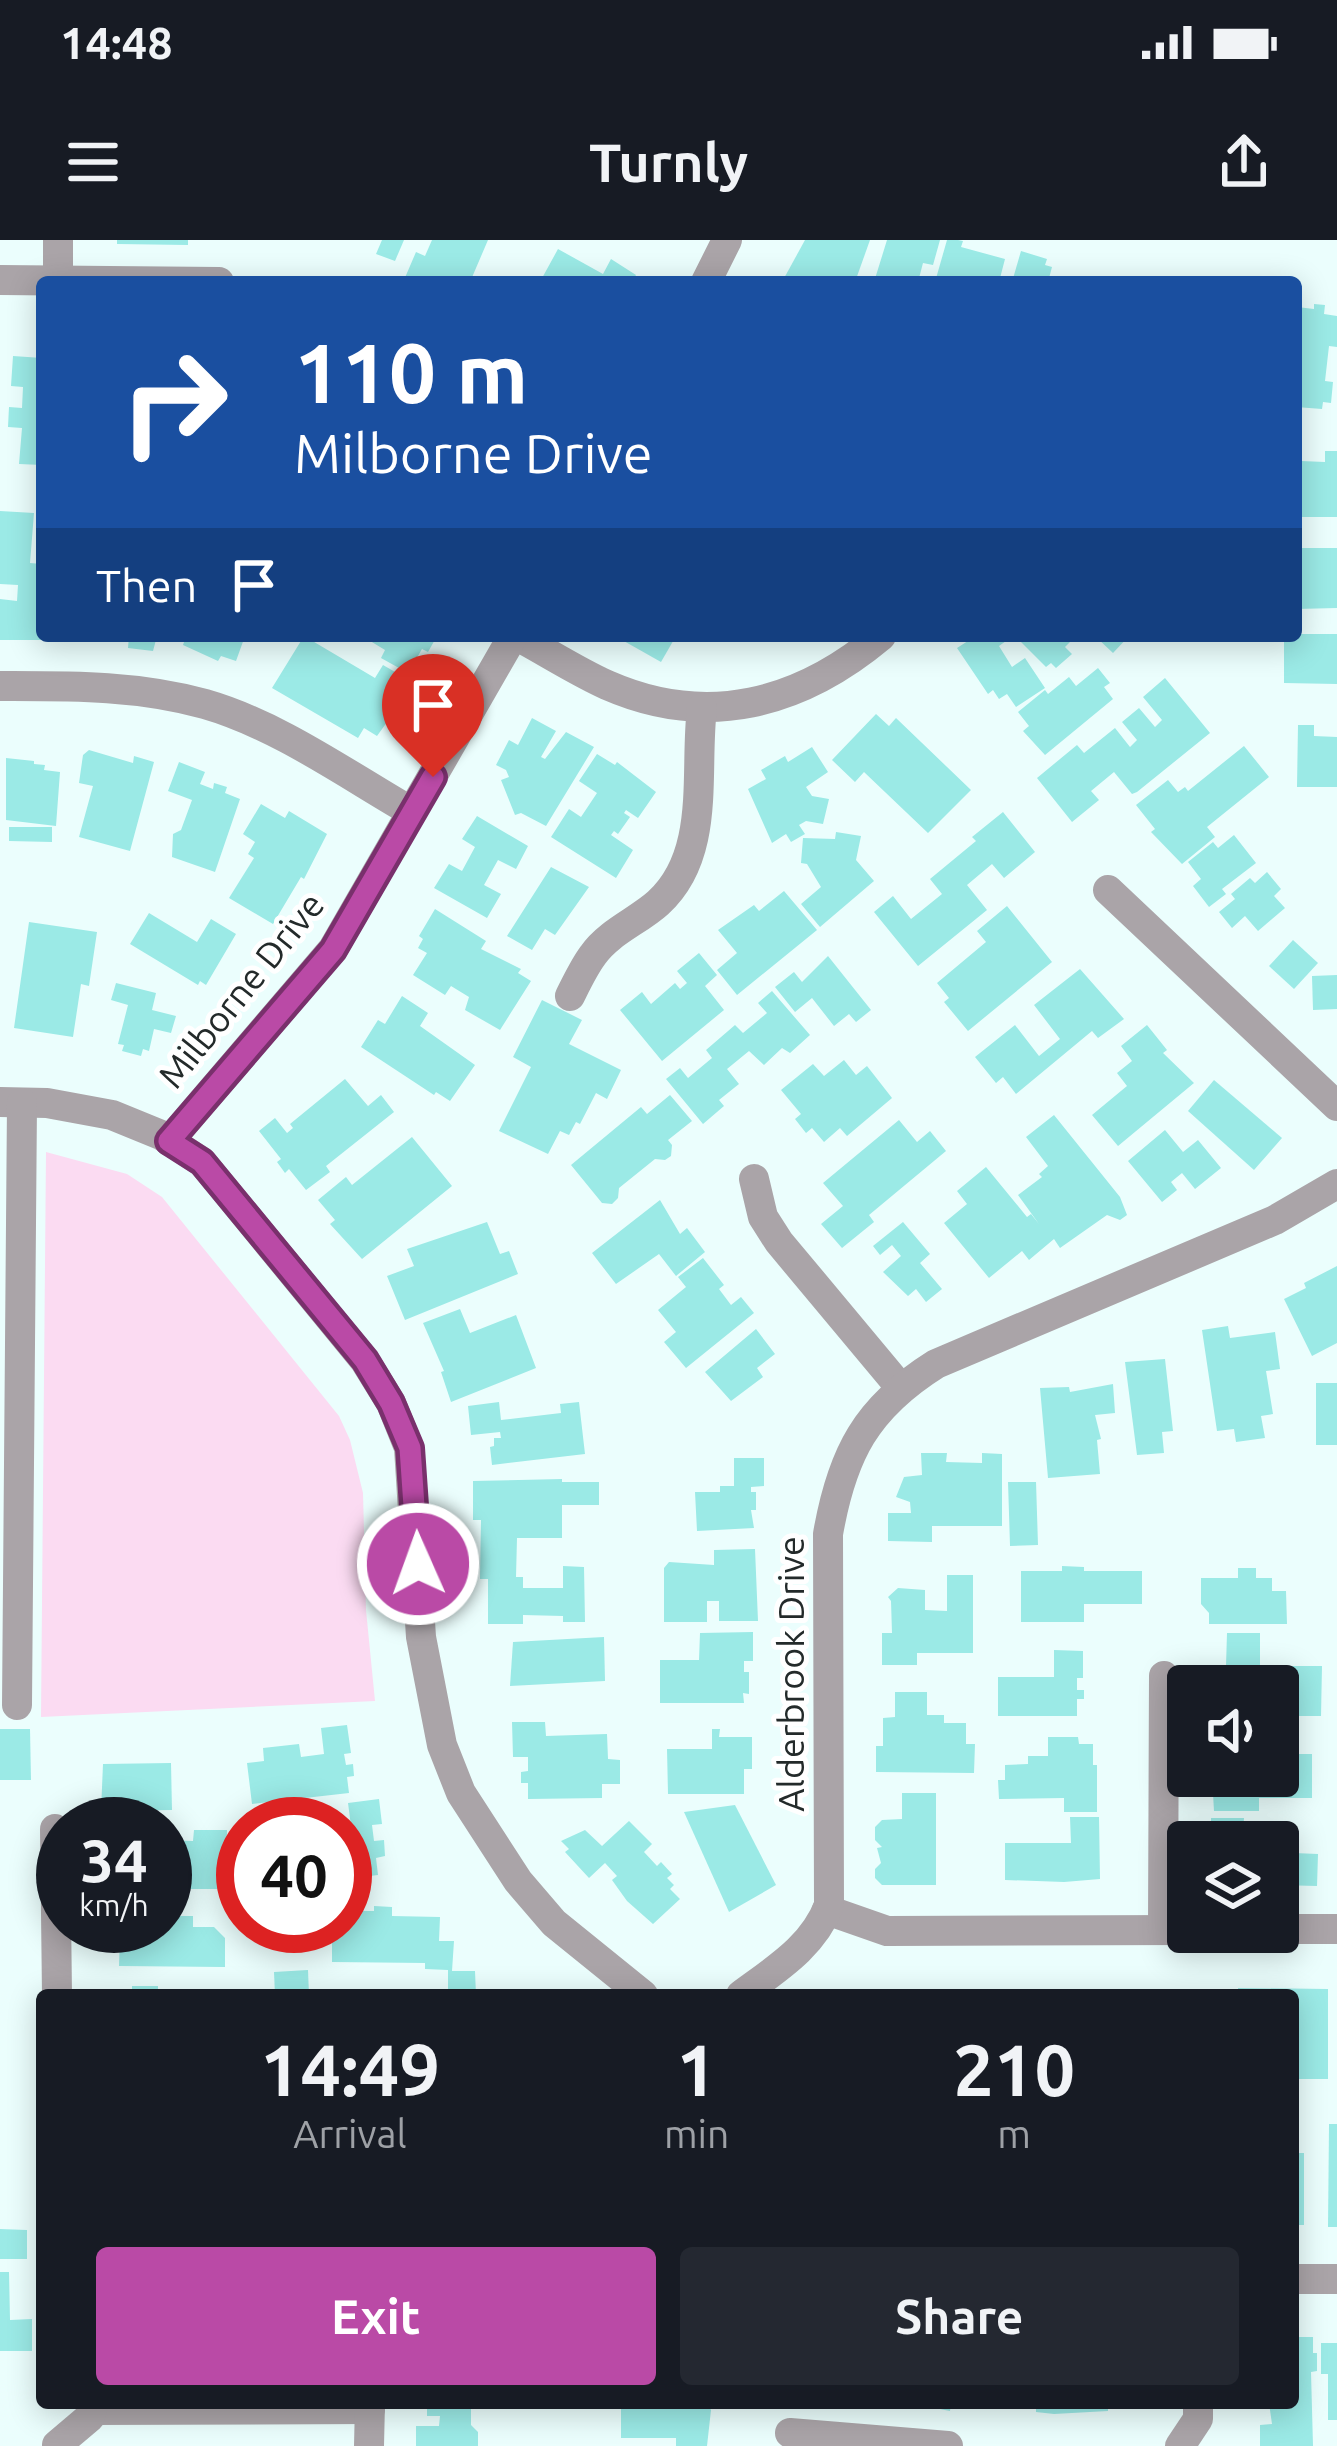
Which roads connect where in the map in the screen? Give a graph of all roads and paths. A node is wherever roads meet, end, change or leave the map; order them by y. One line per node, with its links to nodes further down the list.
1 (58, 240): 3 (street)
2 (727, 240): 4 (street)
3 (58, 276)
4 (709, 276)
5 (36, 279): 6 (street)
6 (0, 280)
7 (511, 642): 12 (street, Milborne Drive)
8 (526, 642): 11 (street)
9 (873, 642): 11 (street)
10 (0, 686): 12 (street)
11 (702, 708): 14 (street)
12 (412, 812): 17 (street, Milborne Drive)
13 (1108, 890): 16 (street)
14 (570, 996)
15 (11, 1102): 17 (street); 22 (street)
16 (1337, 1106)
17 (169, 1141): 30 (street)
18 (754, 1178): 20 (street)
19 (1337, 1184): 20 (street, Alderbrook Drive)
20 (899, 1387): 24 (street, Alderbrook Drive)
21 (1164, 1676): 23 (street)
22 (17, 1705)
23 (1170, 1821)
24 (827, 1910): 27 (street); 31 (street)
25 (1299, 1929): 26 (street)
26 (1337, 1929)
27 (1167, 1930)
28 (56, 1953): 29 (street)
29 (57, 1989)
30 (636, 1989)
31 (748, 1989)
32 (1299, 2279): 33 (street)
33 (1337, 2279)
34 (92, 2409): 38 (street)
35 (370, 2409): 39 (street)
36 (1198, 2409): 41 (street)
37 (790, 2427): 40 (street)
38 (57, 2445)
39 (370, 2446)
40 (948, 2446)
41 (1180, 2446)

